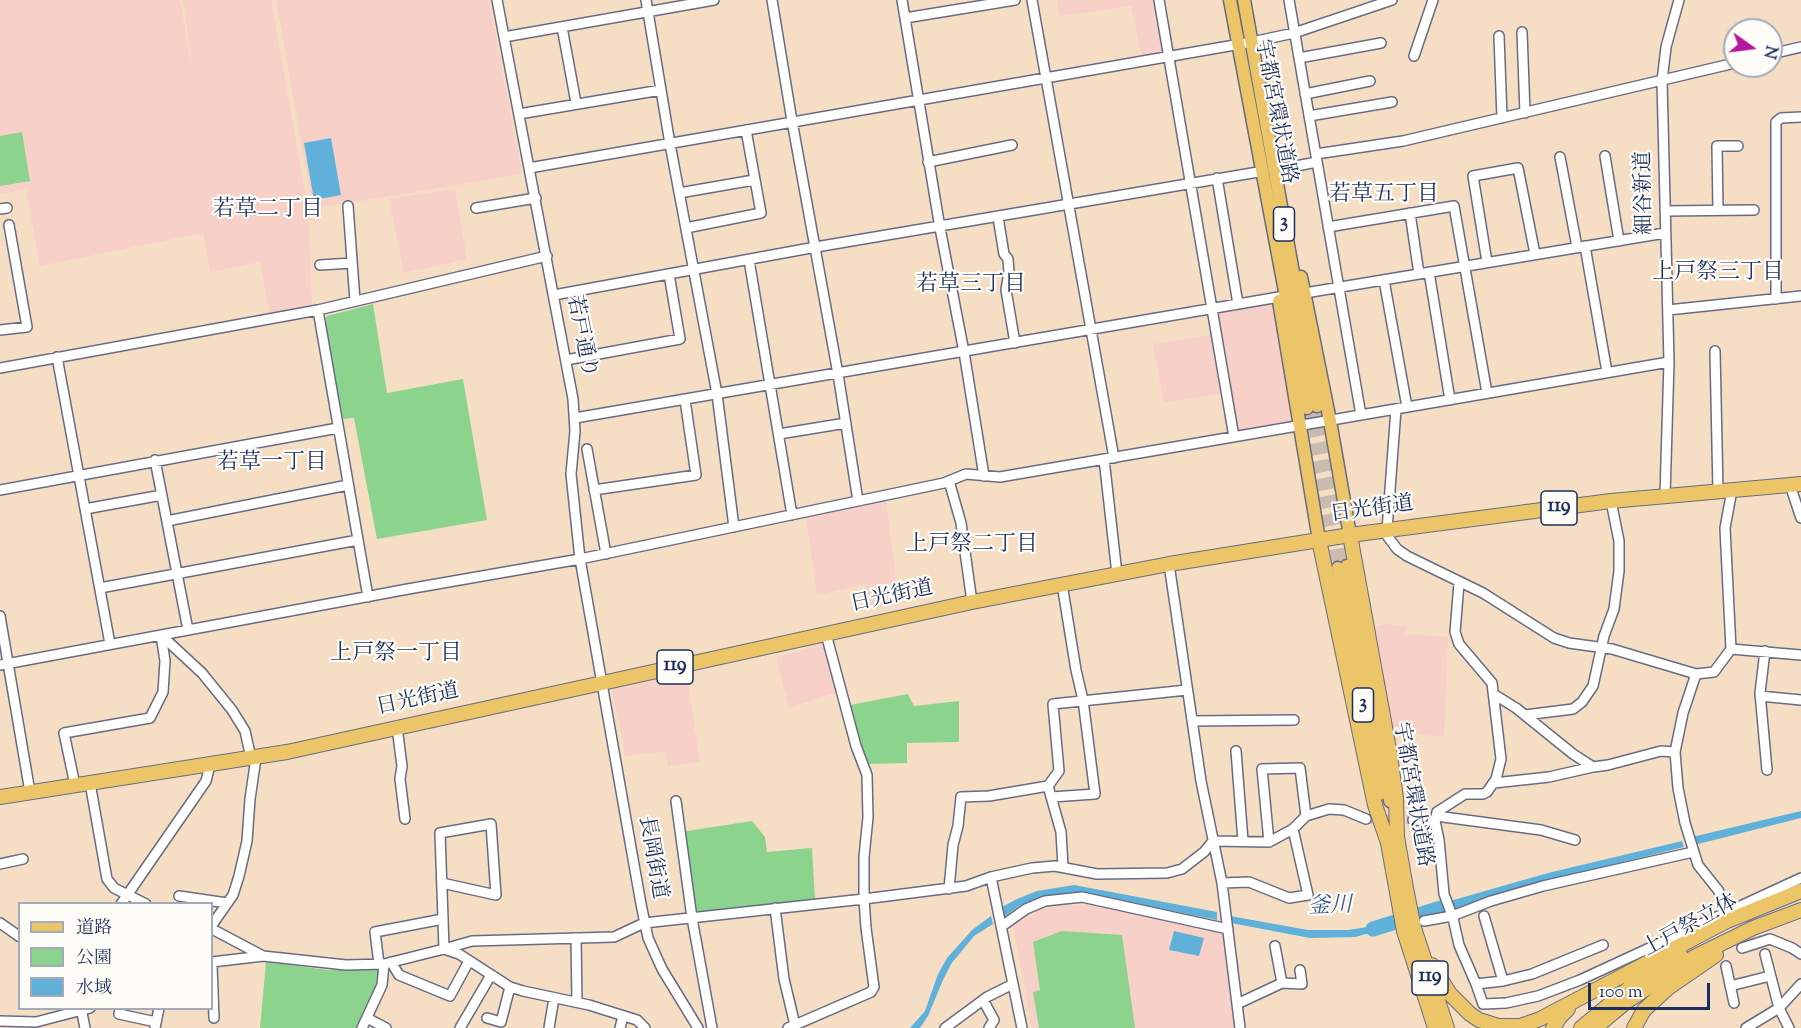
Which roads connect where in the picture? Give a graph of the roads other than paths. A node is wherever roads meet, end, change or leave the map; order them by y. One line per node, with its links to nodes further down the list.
1 (498, 0): 21 (street, 若戸通り)
2 (646, 0): 15 (street)
3 (709, 0): 15 (street)
4 (772, 0): 43 (street)
5 (903, 0): 16 (street)
6 (1015, 0): 16 (street)
7 (1032, 0): 30 (street)
8 (1159, 0): 26 (street)
9 (1230, 0): 22 (main road, 宇都宮環状道路 / 3)
10 (1244, 0): 22 (main road, 宇都宮環状道路 / 3)
11 (1289, 0): 19 (street)
12 (1392, 0): 19 (street)
13 (1433, 0): 27 (street)
14 (1679, 0): 32 (street, 細谷新道)
15 (648, 11): 17 (street); 33 (street)
16 (905, 18): 35 (street)
17 (562, 27): 21 (street); 37 (street)
18 (1521, 32): 38 (street)
19 (1294, 33): 22 (street); 28 (street)
20 (1499, 36): 42 (street)
21 (504, 37): 39 (street, 若戸通り)
22 (1246, 43): 26 (street); 53 (main road, 宇都宮環状道路 / 3)
23 (1381, 43): 28 (street)
24 (1801, 47): 25 (street)
25 (1783, 51)
26 (1169, 56): 30 (street); 56 (street)
27 (1414, 56)
28 (1299, 58): 34 (street)
29 (1723, 66): 32 (street)
30 (1046, 78): 35 (street); 59 (street)
31 (1370, 81): 34 (street)
32 (1662, 81): 38 (street); 64 (street, 細谷新道)
33 (661, 90): 37 (street); 45 (street)
34 (1305, 94): 40 (street)
35 (918, 100): 43 (street); 51 (street)
36 (1392, 102): 40 (street)
37 (576, 103): 39 (street)
38 (1525, 113): 42 (street)
39 (519, 114): 52 (street, 若戸通り)
40 (1309, 116): 50 (street)
41 (1801, 117): 95 (street)
42 (1502, 118): 50 (street)
43 (792, 121): 44 (street); 77 (street)
44 (746, 130): 45 (street); 55 (street)
45 (670, 144): 52 (street); 57 (street)
46 (1012, 145): 51 (street)
47 (1738, 146): 62 (street)
48 (1605, 156): 74 (street)
49 (1560, 157): 76 (street)
50 (1316, 158): 53 (street); 68 (street)
51 (928, 162): 70 (street)
52 (530, 168): 58 (street, 若戸通り)
53 (1269, 170): 54 (street); 73 (main road, 宇都宮環状道路 / 3); 80 (main road, 宇都宮環状道路 / 3)
54 (1217, 178): 56 (street); 97 (street)
55 (754, 180): 57 (street); 69 (street)
56 (1192, 183): 59 (street); 98 (street)
57 (679, 193): 69 (street)
58 (536, 198): 61 (street); 79 (street, 若戸通り)
59 (1068, 204): 66 (street); 102 (street)
60 (348, 206): 83 (street)
61 (476, 208)
62 (1718, 210): 63 (street); 64 (street)
63 (1754, 210)
64 (1665, 212): 71 (street, 細谷新道)
65 (1410, 213): 68 (street); 85 (street); 87 (street)
66 (998, 217): 70 (street); 103 (street)
67 (9, 225): 72 (street)
68 (1328, 227): 90 (street)
69 (686, 228): 86 (street)
70 (940, 228): 77 (street); 105 (street)
71 (1665, 233): 74 (street); 100 (street, 細谷新道)
72 (12, 240): 75 (street); 101 (street)
73 (1287, 240): 80 (main road, 宇都宮環状道路 / 3); 91 (main road, 3)
74 (1619, 241): 76 (street)
75 (0, 242)
76 (1581, 247): 78 (street); 110 (street)
77 (816, 248): 81 (street); 111 (street)
78 (1535, 254): 82 (street); 82 (street)
79 (547, 256): 92 (street, 若戸通り); 96 (street)
80 (1280, 259): 94 (main road, 3)
81 (749, 260): 86 (street); 112 (street)
82 (1487, 262): 85 (street)
83 (352, 263): 84 (street); 96 (street)
84 (320, 265)
85 (1466, 266): 87 (street); 113 (street)
86 (694, 270): 88 (street); 114 (street)
87 (1424, 273): 89 (street); 116 (street)
88 (669, 274): 92 (street); 107 (street)
89 (1384, 280): 90 (street); 117 (street)
90 (1339, 288): 91 (street); 119 (street)
91 (1305, 293): 121 (main road, 3)
92 (554, 295): 107 (street, 若戸通り)
93 (1801, 296): 95 (street)
94 (1279, 297): 97 (street); 123 (main road, 3)
95 (1776, 299): 100 (street)
96 (355, 301): 99 (street)
97 (1238, 304): 98 (street)
98 (1211, 308): 102 (street); 126 (street)
99 (318, 310): 106 (street); 124 (street)
100 (1668, 310): 108 (street, 細谷新道)
101 (0, 330)
102 (1090, 330): 103 (street); 128 (street)
103 (1015, 343): 105 (street)
104 (1715, 351): 140 (street)
105 (964, 352): 111 (street); 133 (street)
106 (57, 357): 109 (street); 131 (street)
107 (566, 360): 120 (street, 若戸通り)
108 (1669, 362): 110 (street); 142 (street, 細谷新道)
109 (0, 368)
110 (1607, 372): 113 (street)
111 (838, 374): 112 (street); 122 (street)
112 (771, 385): 114 (street); 125 (street)
113 (1487, 393): 116 (street)
114 (717, 394): 115 (street); 149 (street)
115 (685, 400): 120 (street); 138 (street)
116 (1450, 400): 117 (street)
117 (1407, 407): 118 (street)
118 (1396, 409): 119 (street); 150 (street)
119 (1361, 415): 121 (street)
120 (575, 418): 132 (street, 若戸通り)
121 (1330, 421): 123 (street); 151 (main road, 3)
122 (846, 423): 125 (street); 143 (street)
123 (1300, 426): 126 (street); 153 (main road, 3)
124 (338, 428): 129 (street); 135 (street)
125 (779, 434): 146 (street)
126 (1234, 437): 128 (street)
127 (587, 449): 130 (street)
128 (1109, 459): 133 (street); 159 (street)
129 (155, 460): 131 (street); 141 (street)
130 (590, 470): 132 (street); 138 (street)
131 (79, 474): 137 (street); 145 (street)
132 (572, 474): 155 (street, 若戸通り)
133 (984, 476): 134 (street)
134 (949, 481): 143 (street); 164 (street)
135 (348, 485): 148 (street); 152 (street)
136 (1796, 485): 139 (highway, 日光街道 / 119); 147 (street)
137 (0, 490)
138 (594, 490): 154 (street)
139 (1732, 490): 140 (highway, 日光街道 / 119); 171 (street)
140 (1718, 491): 142 (highway, 日光街道 / 119)
141 (162, 495): 145 (street); 148 (street)
142 (1665, 495): 144 (highway, 日光街道 / 119)
143 (858, 501): 146 (street)
144 (1611, 501): 150 (highway, 日光街道 / 119); 170 (street)
145 (85, 509): 162 (street)
146 (792, 515): 149 (street)
147 (1801, 518)
148 (167, 521): 158 (street)
149 (734, 527): 154 (street)
150 (1385, 530): 151 (highway, 日光街道 / 119); 160 (street)
151 (1350, 535): 153 (highway, 日光街道 / 119); 206 (highway, 119)
152 (358, 540): 158 (street); 163 (street)
153 (1319, 540): 156 (highway, 日光街道 / 119); 206 (highway, 119)
154 (606, 554): 155 (street)
155 (580, 559): 163 (street); 176 (street, 若戸通り)
156 (1169, 564): 159 (highway, 日光街道 / 119); 177 (street)
157 (1342, 567): 206 (main road, 宇都宮環状道路 / 3)
158 (177, 574): 162 (street); 166 (street)
159 (1117, 574): 161 (highway, 日光街道 / 119)
160 (1459, 583): 170 (street); 178 (street)
161 (1062, 584): 164 (highway, 日光街道 / 119); 180 (street)
162 (100, 588): 169 (street)
163 (368, 597): 166 (street)
164 (972, 602): 167 (highway, 日光街道 / 119)
165 (0, 616): 174 (street)
166 (188, 630): 168 (street)
167 (826, 634): 176 (highway, 日光街道 / 119); 223 (street)
168 (161, 635): 169 (street); 188 (street); 194 (street)
169 (110, 644): 174 (street)
170 (1602, 648): 175 (street); 182 (street)
171 (1731, 649): 172 (street); 175 (street)
172 (1765, 651): 173 (street); 179 (street)
173 (1801, 655)
174 (4, 665): 196 (street)
175 (1696, 674): 187 (street)
176 (600, 683): 185 (highway, 日光街道 / 119); 235 (street, 長岡街道)
177 (1187, 690): 180 (street); 184 (street)
178 (1495, 695): 182 (street); 193 (street)
179 (1760, 696): 181 (street); 191 (street)
180 (1083, 700): 195 (street); 198 (street)
181 (1801, 700)
182 (1525, 716): 190 (street)
183 (1294, 720): 184 (street)
184 (1192, 721): 208 (street)
185 (397, 727): 188 (highway, 日光街道 / 119); 202 (street)
186 (1236, 751): 209 (street)
187 (1675, 752): 190 (street); 211 (street)
188 (253, 758): 189 (highway, 日光街道 / 119); 226 (street)
189 (210, 765): 192 (highway, 日光街道 / 119); 224 (street)
190 (1593, 766): 193 (street)
191 (1767, 770)
192 (90, 783): 194 (highway, 日光街道 / 119); 224 (street)
193 (1494, 783): 201 (street)
194 (75, 785): 196 (highway, 日光街道 / 119)
195 (1047, 786): 198 (street); 219 (street)
196 (30, 792): 197 (highway, 日光街道 / 119)
197 (0, 797)
198 (1052, 797): 214 (street)
199 (676, 801): 232 (street)
200 (1306, 816): 203 (street); 205 (street); 210 (street)
201 (1435, 818): 204 (street); 207 (street); 230 (street)
202 (405, 819)
203 (1366, 819)
204 (1413, 820)
205 (1293, 829): 210 (street); 218 (street)
206 (1392, 840): 238 (highway, 宇都宮環状道路 / 119)
207 (1575, 840)
208 (1213, 841): 209 (street); 214 (street); 218 (street)
209 (1243, 841): 210 (street)
210 (1269, 842)
211 (1693, 850): 228 (street); 230 (street)
212 (23, 860): 213 (street)
213 (0, 864)
214 (1063, 867): 215 (street)
215 (991, 877): 219 (street); 237 (street)
216 (1801, 878): 228 (street)
217 (442, 883): 217 (street); 233 (street)
218 (1222, 883): 240 (street)
219 (949, 889): 223 (street)
220 (1801, 891): 247 (highway, 119)
221 (179, 896): 226 (street)
222 (1801, 897): 247 (highway, 上戸祭立体 / 119)
223 (864, 899): 227 (street); 284 (street)
224 (123, 900): 225 (street)
225 (138, 902)
226 (227, 903): 236 (street)
227 (775, 908): 232 (street); 284 (street)
228 (1729, 910): 261 (street)
229 (1801, 911): 247 (highway, 119)
230 (1452, 916): 238 (street); 261 (street)
231 (1484, 916): 258 (street)
232 (692, 918): 235 (street); 293 (street)
233 (443, 919): 246 (street); 252 (street)
234 (0, 923): 241 (street)
235 (644, 923): 242 (street); 292 (street, 長岡街道)
236 (213, 925)
237 (1002, 926): 240 (street); 260 (street)
238 (1414, 927): 263 (highway, 119); 298 (highway, 宇都宮環状道路 / 119); 299 (highway, 宇都宮環状道路 / 119)
239 (213, 928): 250 (street)
240 (1228, 929): 271 (street)
241 (18, 936)
242 (576, 938): 246 (street); 269 (street)
243 (1603, 945): 258 (street)
244 (1275, 946): 259 (street)
245 (1742, 948): 249 (street)
246 (444, 949): 251 (street); 252 (street)
247 (1693, 953): 263 (highway, 119); 301 (highway, 上戸祭立体 / 119); 302 (highway, 上戸祭立体 / 119); 303 (highway, 119)
248 (1765, 954): 257 (street)
249 (1801, 954)
250 (263, 956): 252 (street); 253 (street)
251 (469, 961): 252 (street); 256 (street)
252 (385, 963): 278 (street)
253 (213, 964)
254 (1726, 966): 264 (street)
255 (1300, 970): 259 (street)
256 (490, 975): 265 (street); 288 (street)
257 (1770, 976): 264 (street); 272 (street)
258 (1503, 981): 261 (street)
259 (1282, 983): 271 (street)
260 (1013, 984): 268 (street); 296 (street)
261 (1476, 984)
262 (1801, 984): 272 (street)
263 (1602, 986): 300 (highway, 119)
264 (1730, 986): 270 (street)
265 (510, 987): 267 (street); 279 (street)
266 (213, 991): 277 (street)
267 (554, 998): 269 (street); 289 (street)
268 (983, 1000): 294 (street); 295 (street)
269 (577, 1002): 276 (street)
270 (1734, 1003)
271 (1237, 1004): 297 (street)
272 (1779, 1008): 304 (street); 305 (street)
273 (84, 1010): 282 (street); 285 (street)
274 (120, 1010): 283 (street)
275 (159, 1010): 283 (street)
276 (623, 1016): 290 (street); 291 (street)
277 (214, 1018)
278 (367, 1018): 286 (street); 287 (street)
279 (487, 1018)
280 (0, 1021): 281 (street)
281 (12, 1025): 282 (street)
282 (37, 1025)
283 (155, 1025)
284 (792, 1026)
285 (86, 1028)
286 (362, 1028)
287 (386, 1028)
288 (460, 1028)
289 (549, 1028)
290 (620, 1028)
291 (645, 1028)
292 (698, 1028)
293 (712, 1028)
294 (945, 1028)
295 (989, 1028)
296 (1022, 1028)
297 (1240, 1028)
298 (1435, 1028)
299 (1447, 1028)
300 (1553, 1028)
301 (1581, 1028)
302 (1595, 1028)
303 (1634, 1028)
304 (1746, 1028)
305 (1790, 1028)

